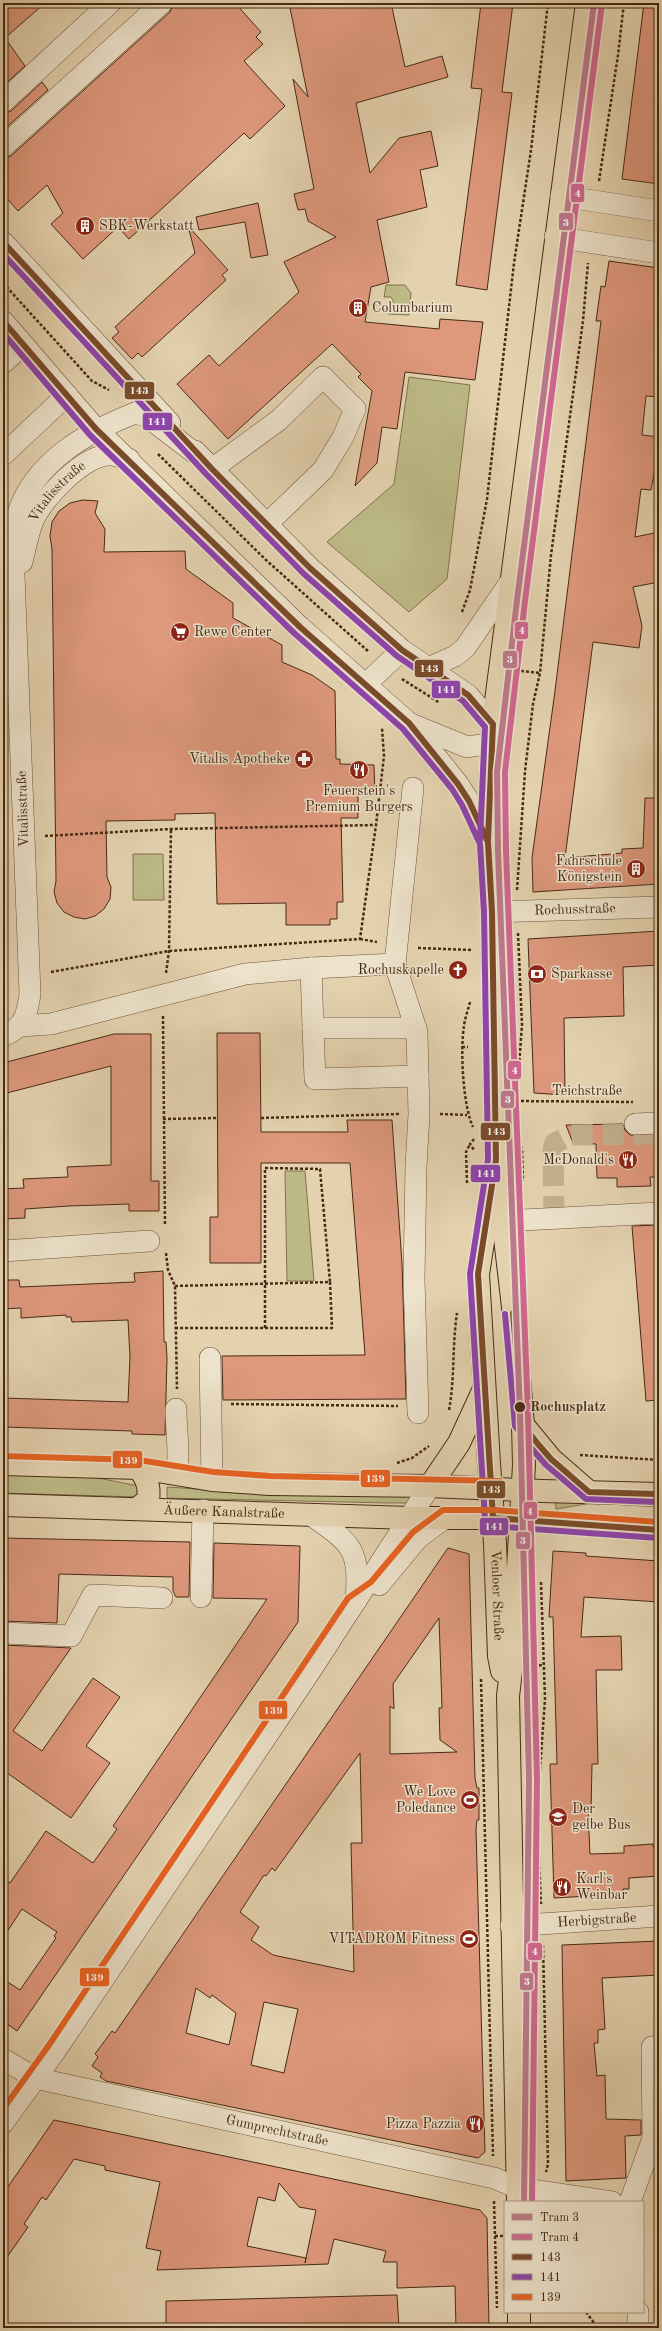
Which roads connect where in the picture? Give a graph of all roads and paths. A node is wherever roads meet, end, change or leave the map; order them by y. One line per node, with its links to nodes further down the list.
1 (110, 3): 6 (street)
2 (162, 3): 7 (street)
3 (548, 3): 26 (path)
4 (586, 3): 8 (main road, Venloer Straße)
5 (624, 3): 9 (path)
6 (3, 102)
7 (3, 147)
8 (561, 196): 9 (street); 11 (main road, Venloer Straße)
9 (596, 201): 10 (street)
10 (659, 211)
11 (555, 237): 13 (street); 24 (main road, Venloer Straße)
12 (3, 242): 22 (street)
13 (589, 243): 14 (street); 38 (path)
14 (659, 253)
15 (3, 321): 16 (street)
16 (23, 345): 17 (street); 18 (street)
17 (3, 363)
18 (67, 395): 19 (street); 20 (street)
19 (96, 429): 21 (street); 22 (street, Vitalisstraße); 25 (street, Vitalisstraße)
20 (3, 455)
21 (129, 459): 25 (street, Vitalisstraße); 29 (street)
22 (208, 464): 23 (street); 23 (street)
23 (266, 525): 27 (street)
24 (511, 581): 28 (street, Venloer Straße); 31 (main road, Venloer Straße)
25 (16, 590): 35 (street, Vitalisstraße)
26 (460, 619)
27 (402, 650): 28 (street); 29 (street)
28 (428, 668): 31 (street)
29 (373, 690): 30 (street); 33 (path)
30 (409, 723): 31 (street); 36 (street)
31 (492, 733): 36 (main road, Venloer Straße)
32 (413, 788): 43 (street)
33 (376, 825): 34 (path); 42 (path)
34 (171, 829): 35 (path); 42 (path)
35 (24, 837): 45 (street, Vitalisstraße)
36 (488, 842): 39 (main road, Venloer Straße)
37 (659, 907): 38 (street, Rochusstraße)
38 (517, 911): 39 (street, Rochusstraße); 48 (path)
39 (492, 912): 71 (main road, Venloer Straße)
40 (476, 943): 41 (path)
41 (476, 950)
42 (169, 951): 45 (path)
43 (394, 964): 44 (street, Vitalisstraße); 50 (street)
44 (311, 968): 49 (street); 51 (street, Vitalisstraße)
45 (31, 975): 51 (street, Vitalisstraße)
46 (472, 997): 53 (path)
47 (518, 1025): 48 (path)
48 (522, 1025): 56 (path)
49 (314, 1028): 50 (street); 55 (street)
50 (416, 1028): 55 (street)
51 (12, 1031)
52 (163, 1034): 65 (path)
53 (462, 1047): 54 (path); 62 (path)
54 (468, 1047)
55 (418, 1076): 61 (street)
56 (517, 1086)
57 (517, 1094): 58 (path)
58 (516, 1101): 59 (path, Teichstraße); 60 (path)
59 (635, 1102)
60 (515, 1107)
61 (419, 1114): 62 (path); 64 (path); 88 (street)
62 (467, 1115): 68 (path)
63 (217, 1118): 65 (path)
64 (261, 1118)
65 (163, 1119): 76 (path)
66 (659, 1123): 67 (street)
67 (635, 1124)
68 (478, 1139)
69 (470, 1144): 73 (path)
70 (522, 1150): 72 (path)
71 (496, 1160): 75 (main road, Venloer Straße); 85 (main road, Venloer Straße)
72 (523, 1182)
73 (467, 1183)
74 (657, 1208): 75 (street)
75 (502, 1221): 90 (main road, Venloer Straße)
76 (160, 1240): 77 (street); 80 (path)
77 (3, 1251)
78 (330, 1282): 79 (path); 79 (path); 83 (path)
79 (265, 1284): 80 (path); 83 (path)
80 (175, 1286): 82 (path)
81 (458, 1306): 89 (path)
82 (176, 1328): 83 (path); 87 (path)
83 (265, 1328)
84 (210, 1358): 86 (street)
85 (484, 1388): 95 (main road); 96 (main road, Venloer Straße)
86 (211, 1405): 88 (path); 94 (street)
87 (176, 1409): 93 (street)
88 (418, 1410)
89 (448, 1416)
90 (523, 1425): 97 (main road, Venloer Straße); 98 (main road)
91 (3, 1464): 92 (main road, Äußere Kanalstraße)
92 (139, 1468): 93 (main road, Äußere Kanalstraße); 101 (main road, Äußere Kanalstraße)
93 (177, 1474): 94 (main road, Äußere Kanalstraße)
94 (212, 1480): 95 (main road, Äußere Kanalstraße)
95 (430, 1486): 96 (main road, Äußere Kanalstraße); 104 (street)
96 (491, 1489): 97 (main road, Äußere Kanalstraße); 106 (main road, Venloer Straße)
97 (524, 1491): 98 (main road, Äußere Kanalstraße); 107 (main road, Venloer Straße)
98 (589, 1492): 99 (main road, Äußere Kanalstraße)
99 (659, 1494)
100 (3, 1505): 101 (main road, Äußere Kanalstraße)
101 (138, 1508): 102 (main road, Äußere Kanalstraße)
102 (203, 1510): 103 (main road, Äußere Kanalstraße); 110 (street)
103 (311, 1515): 104 (main road, Äußere Kanalstraße); 112 (street)
104 (410, 1518): 105 (main road, Äußere Kanalstraße); 112 (street)
105 (445, 1518): 106 (main road, Äußere Kanalstraße); 112 (street)
106 (493, 1518): 107 (main road, Äußere Kanalstraße); 117 (main road, Venloer Straße)
107 (521, 1520): 108 (main road, Äußere Kanalstraße); 117 (main road, Venloer Straße)
108 (659, 1530)
109 (541, 1575): 114 (path)
110 (201, 1597)
111 (162, 1598): 113 (street)
112 (356, 1602): 123 (street)
113 (3, 1633)
114 (543, 1665): 115 (path); 119 (path)
115 (532, 1666)
116 (481, 1673): 125 (path)
117 (508, 1696): 120 (main road, Venloer Straße)
118 (659, 1916): 119 (street, Herbigstraße)
119 (542, 1925): 120 (street, Herbigstraße); 126 (path)
120 (511, 1926): 127 (main road, Venloer Straße)
121 (659, 2046): 129 (street)
122 (3, 2059): 123 (street, Gumprechtstraße)
123 (35, 2078): 124 (street); 125 (street, Gumprechtstraße)
124 (3, 2123)
125 (494, 2178): 127 (street, Gumprechtstraße); 130 (path)
126 (542, 2192): 127 (street, Gumprechtstraße); 128 (street, Gumprechtstraße)
127 (518, 2195)
128 (605, 2201)
129 (630, 2201)
130 (495, 2236): 131 (path); 135 (path)
131 (504, 2236)
132 (519, 2313): 136 (main road)
133 (587, 2313): 137 (path)
134 (638, 2313): 138 (street)
135 (497, 2314)
136 (519, 2328)
137 (598, 2328)
138 (638, 2328)

